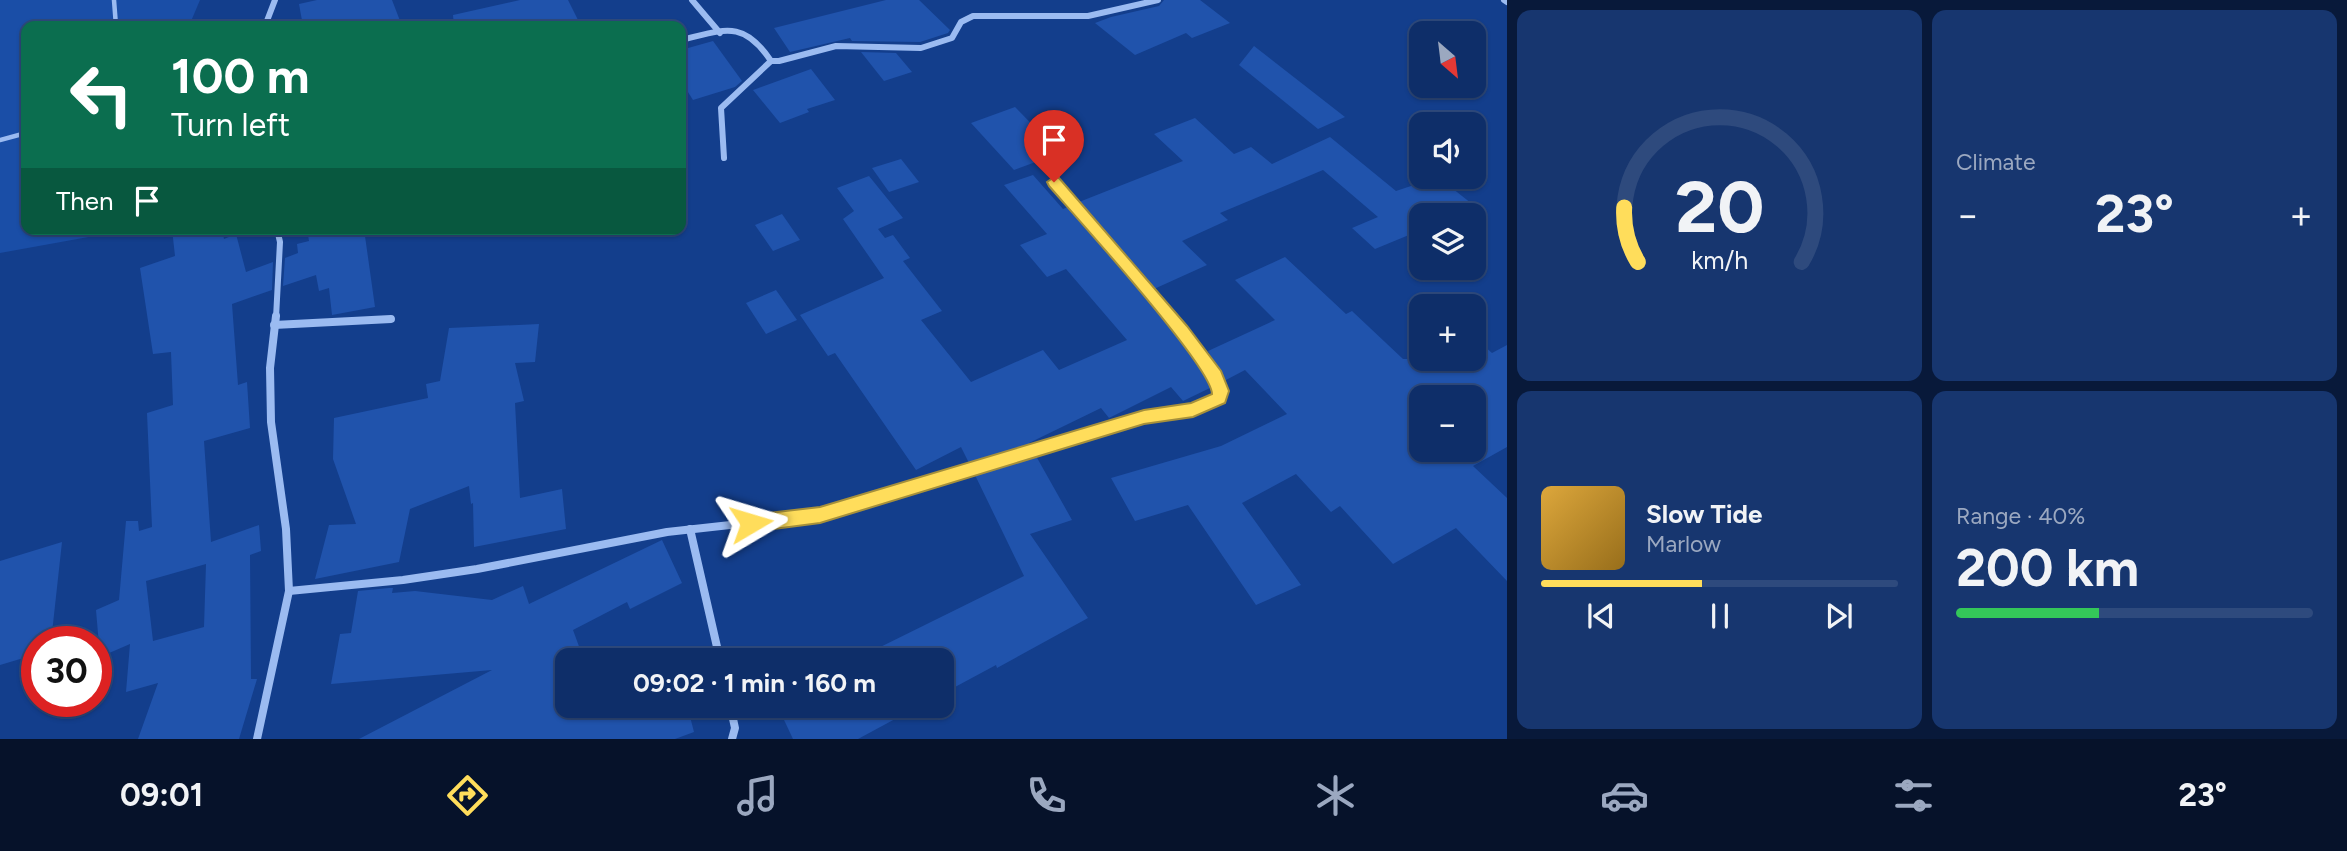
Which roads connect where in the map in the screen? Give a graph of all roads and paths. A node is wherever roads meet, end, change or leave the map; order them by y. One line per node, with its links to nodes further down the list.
1 (114, 0): 5 (lane)
2 (275, 0): 6 (street)
3 (692, 0): 7 (street)
4 (1158, 0): 9 (street)
5 (116, 21)
6 (267, 21)
7 (720, 33): 8 (street); 9 (street)
8 (686, 39)
9 (771, 61): 12 (street)
10 (21, 134): 11 (lane)
11 (0, 140)
12 (724, 158)
13 (1054, 182): 17 (street)
14 (278, 235): 16 (street)
15 (391, 319): 16 (street)
16 (274, 325): 18 (street)
17 (690, 529): 18 (street); 19 (street)
18 (289, 591): 21 (street)
19 (717, 648)
20 (733, 718): 22 (street)
21 (257, 739)
22 (732, 739)

